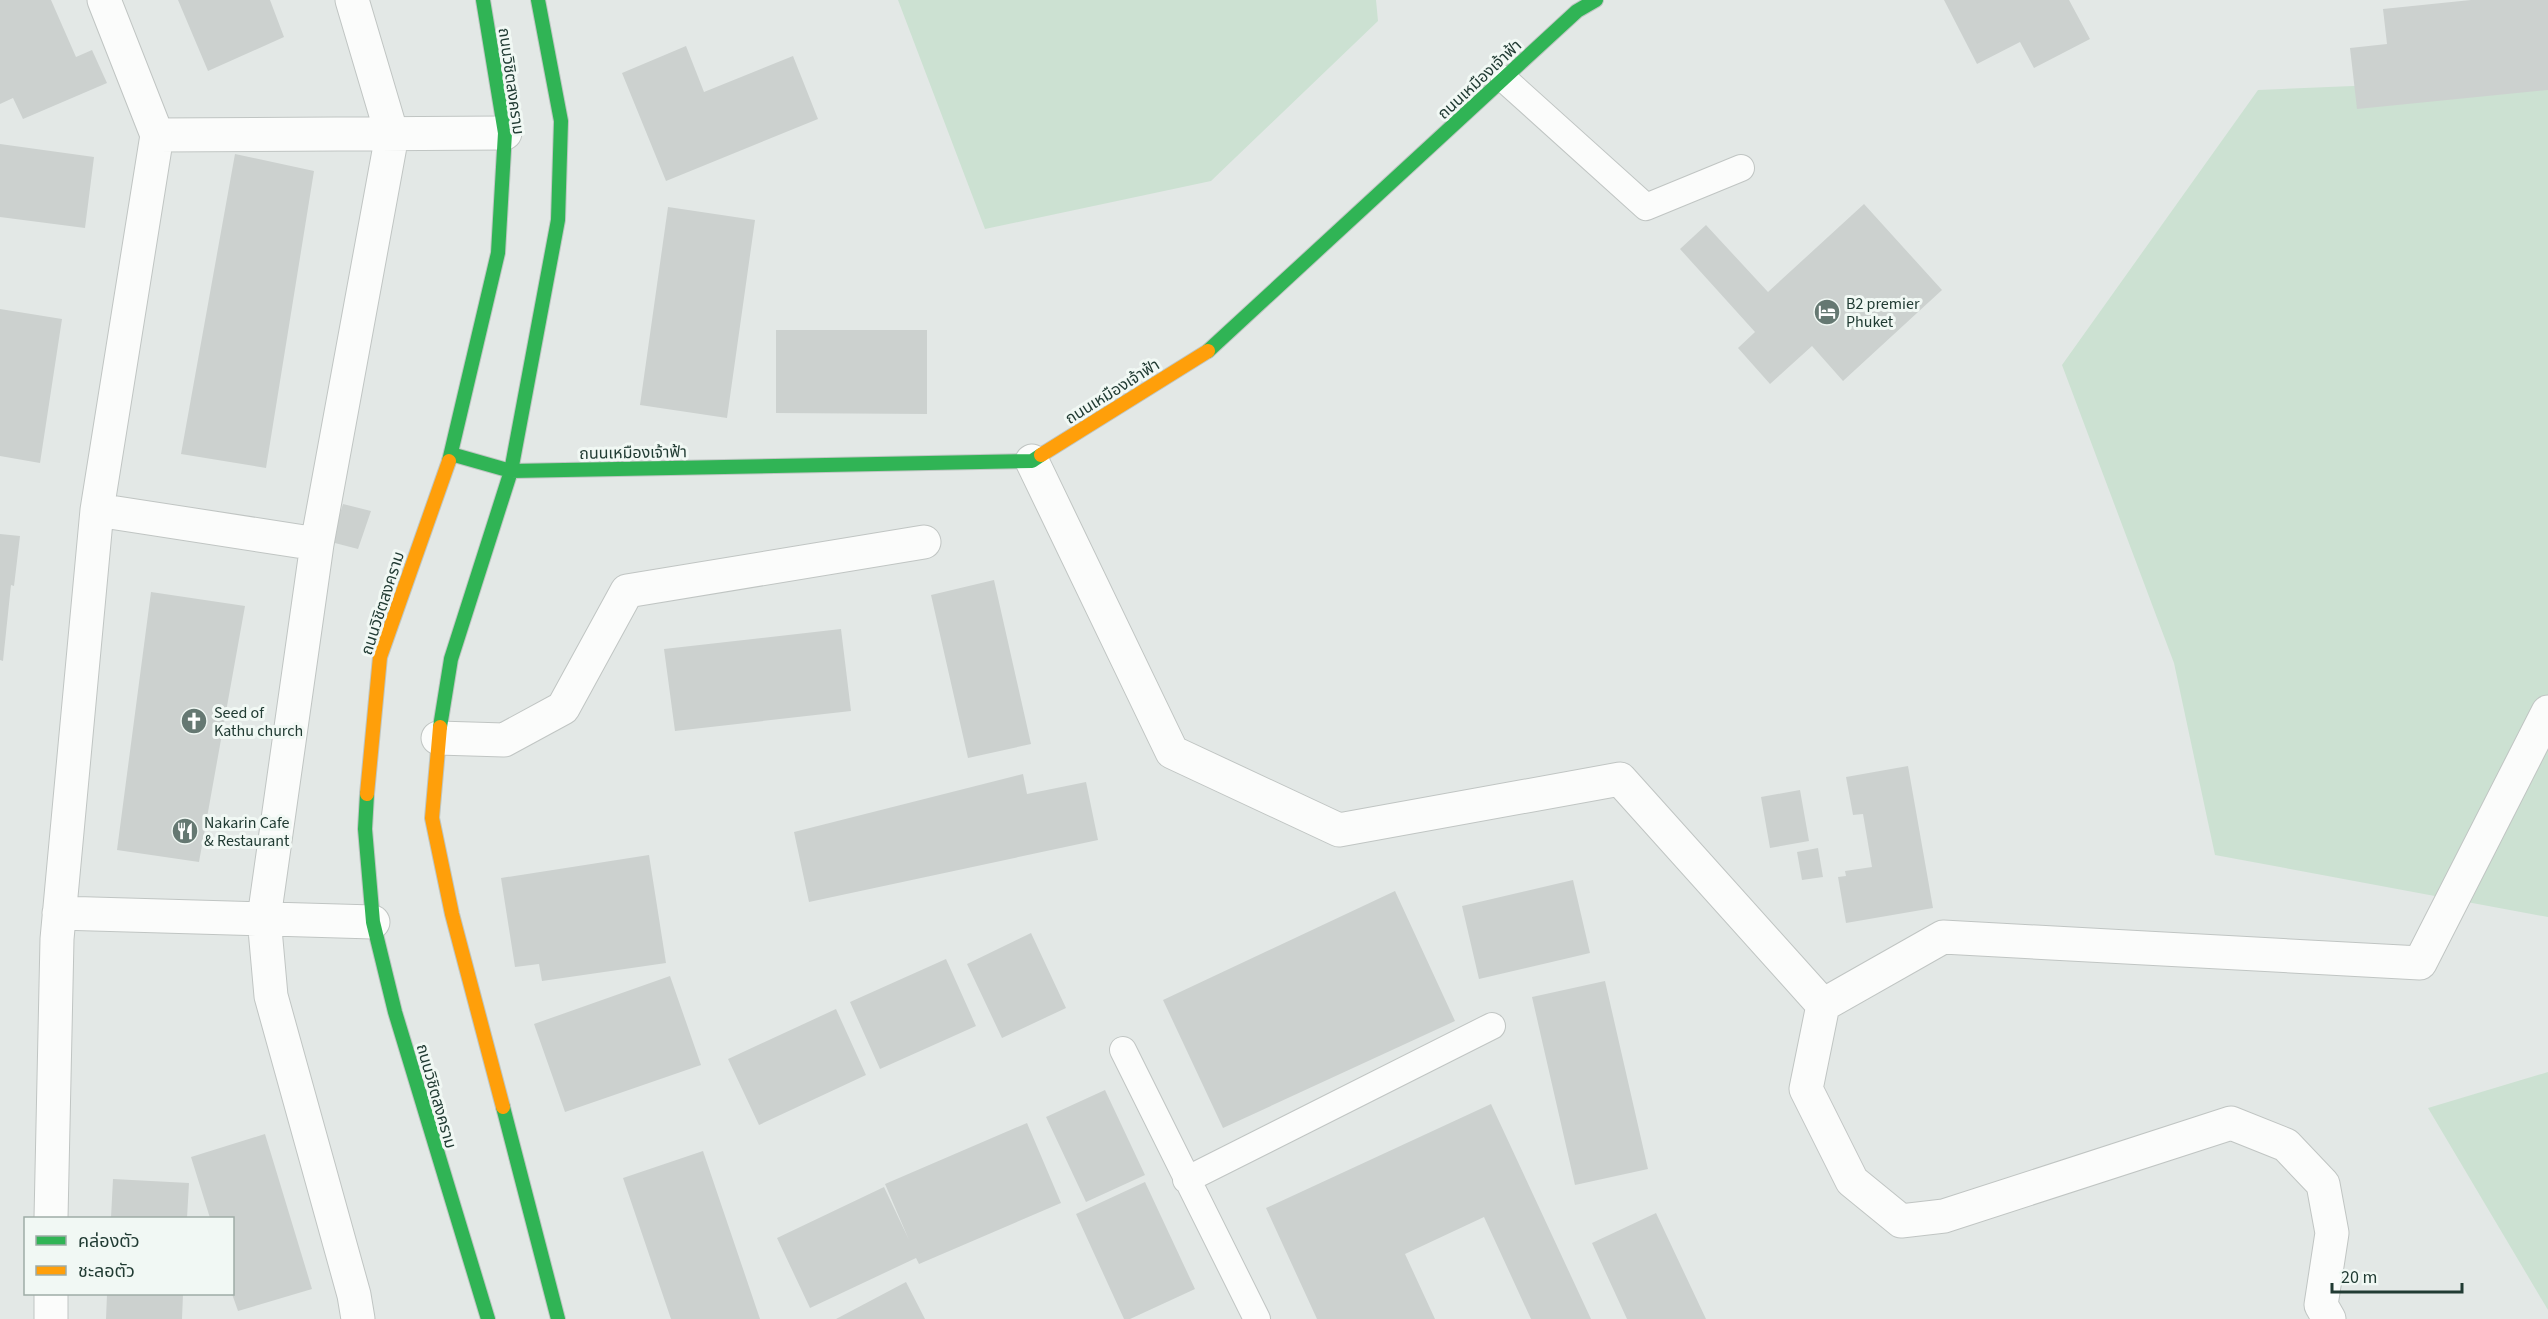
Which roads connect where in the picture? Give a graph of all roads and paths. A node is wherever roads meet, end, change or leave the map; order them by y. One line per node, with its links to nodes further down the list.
1 (104, 0): 8 (street)
2 (352, 0): 9 (street)
3 (483, 0): 7 (main road, ถนนวิชิตสงคราม)
4 (538, 0): 13 (main road)
5 (1596, 0): 6 (main road, ถนนเหมืองเจ้าฟ้า)
6 (1504, 79): 10 (lane); 12 (main road, ถนนเหมืองเจ้าฟ้า)
7 (505, 133): 9 (street); 11 (main road, ถนนวิชิตสงคราม)
8 (157, 135): 9 (street); 14 (street)
9 (392, 135): 16 (street)
10 (1741, 168)
11 (451, 454): 13 (main road, ถนนเหมืองเจ้าฟ้า); 21 (main road, ถนนวิชิตสงคราม)
12 (1032, 461): 13 (main road, ถนนเหมืองเจ้าฟ้า); 22 (street)
13 (511, 471): 18 (main road)
14 (97, 510): 16 (street); 19 (street)
15 (924, 542): 18 (street)
16 (317, 544): 20 (street)
17 (2548, 712): 22 (street)
18 (438, 738): 31 (main road)
19 (59, 913): 20 (street); 26 (street)
20 (264, 918): 21 (street); 29 (street)
21 (373, 921): 30 (main road, ถนนวิชิตสงคราม)
22 (1823, 1005): 33 (street)
23 (1492, 1026): 25 (lane)
24 (1123, 1050): 25 (lane)
25 (1186, 1180): 32 (lane)
26 (51, 1217)
27 (51, 1295): 28 (street)
28 (51, 1319)
29 (358, 1319)
30 (488, 1319)
31 (558, 1319)
32 (1257, 1319)
33 (2329, 1319)

